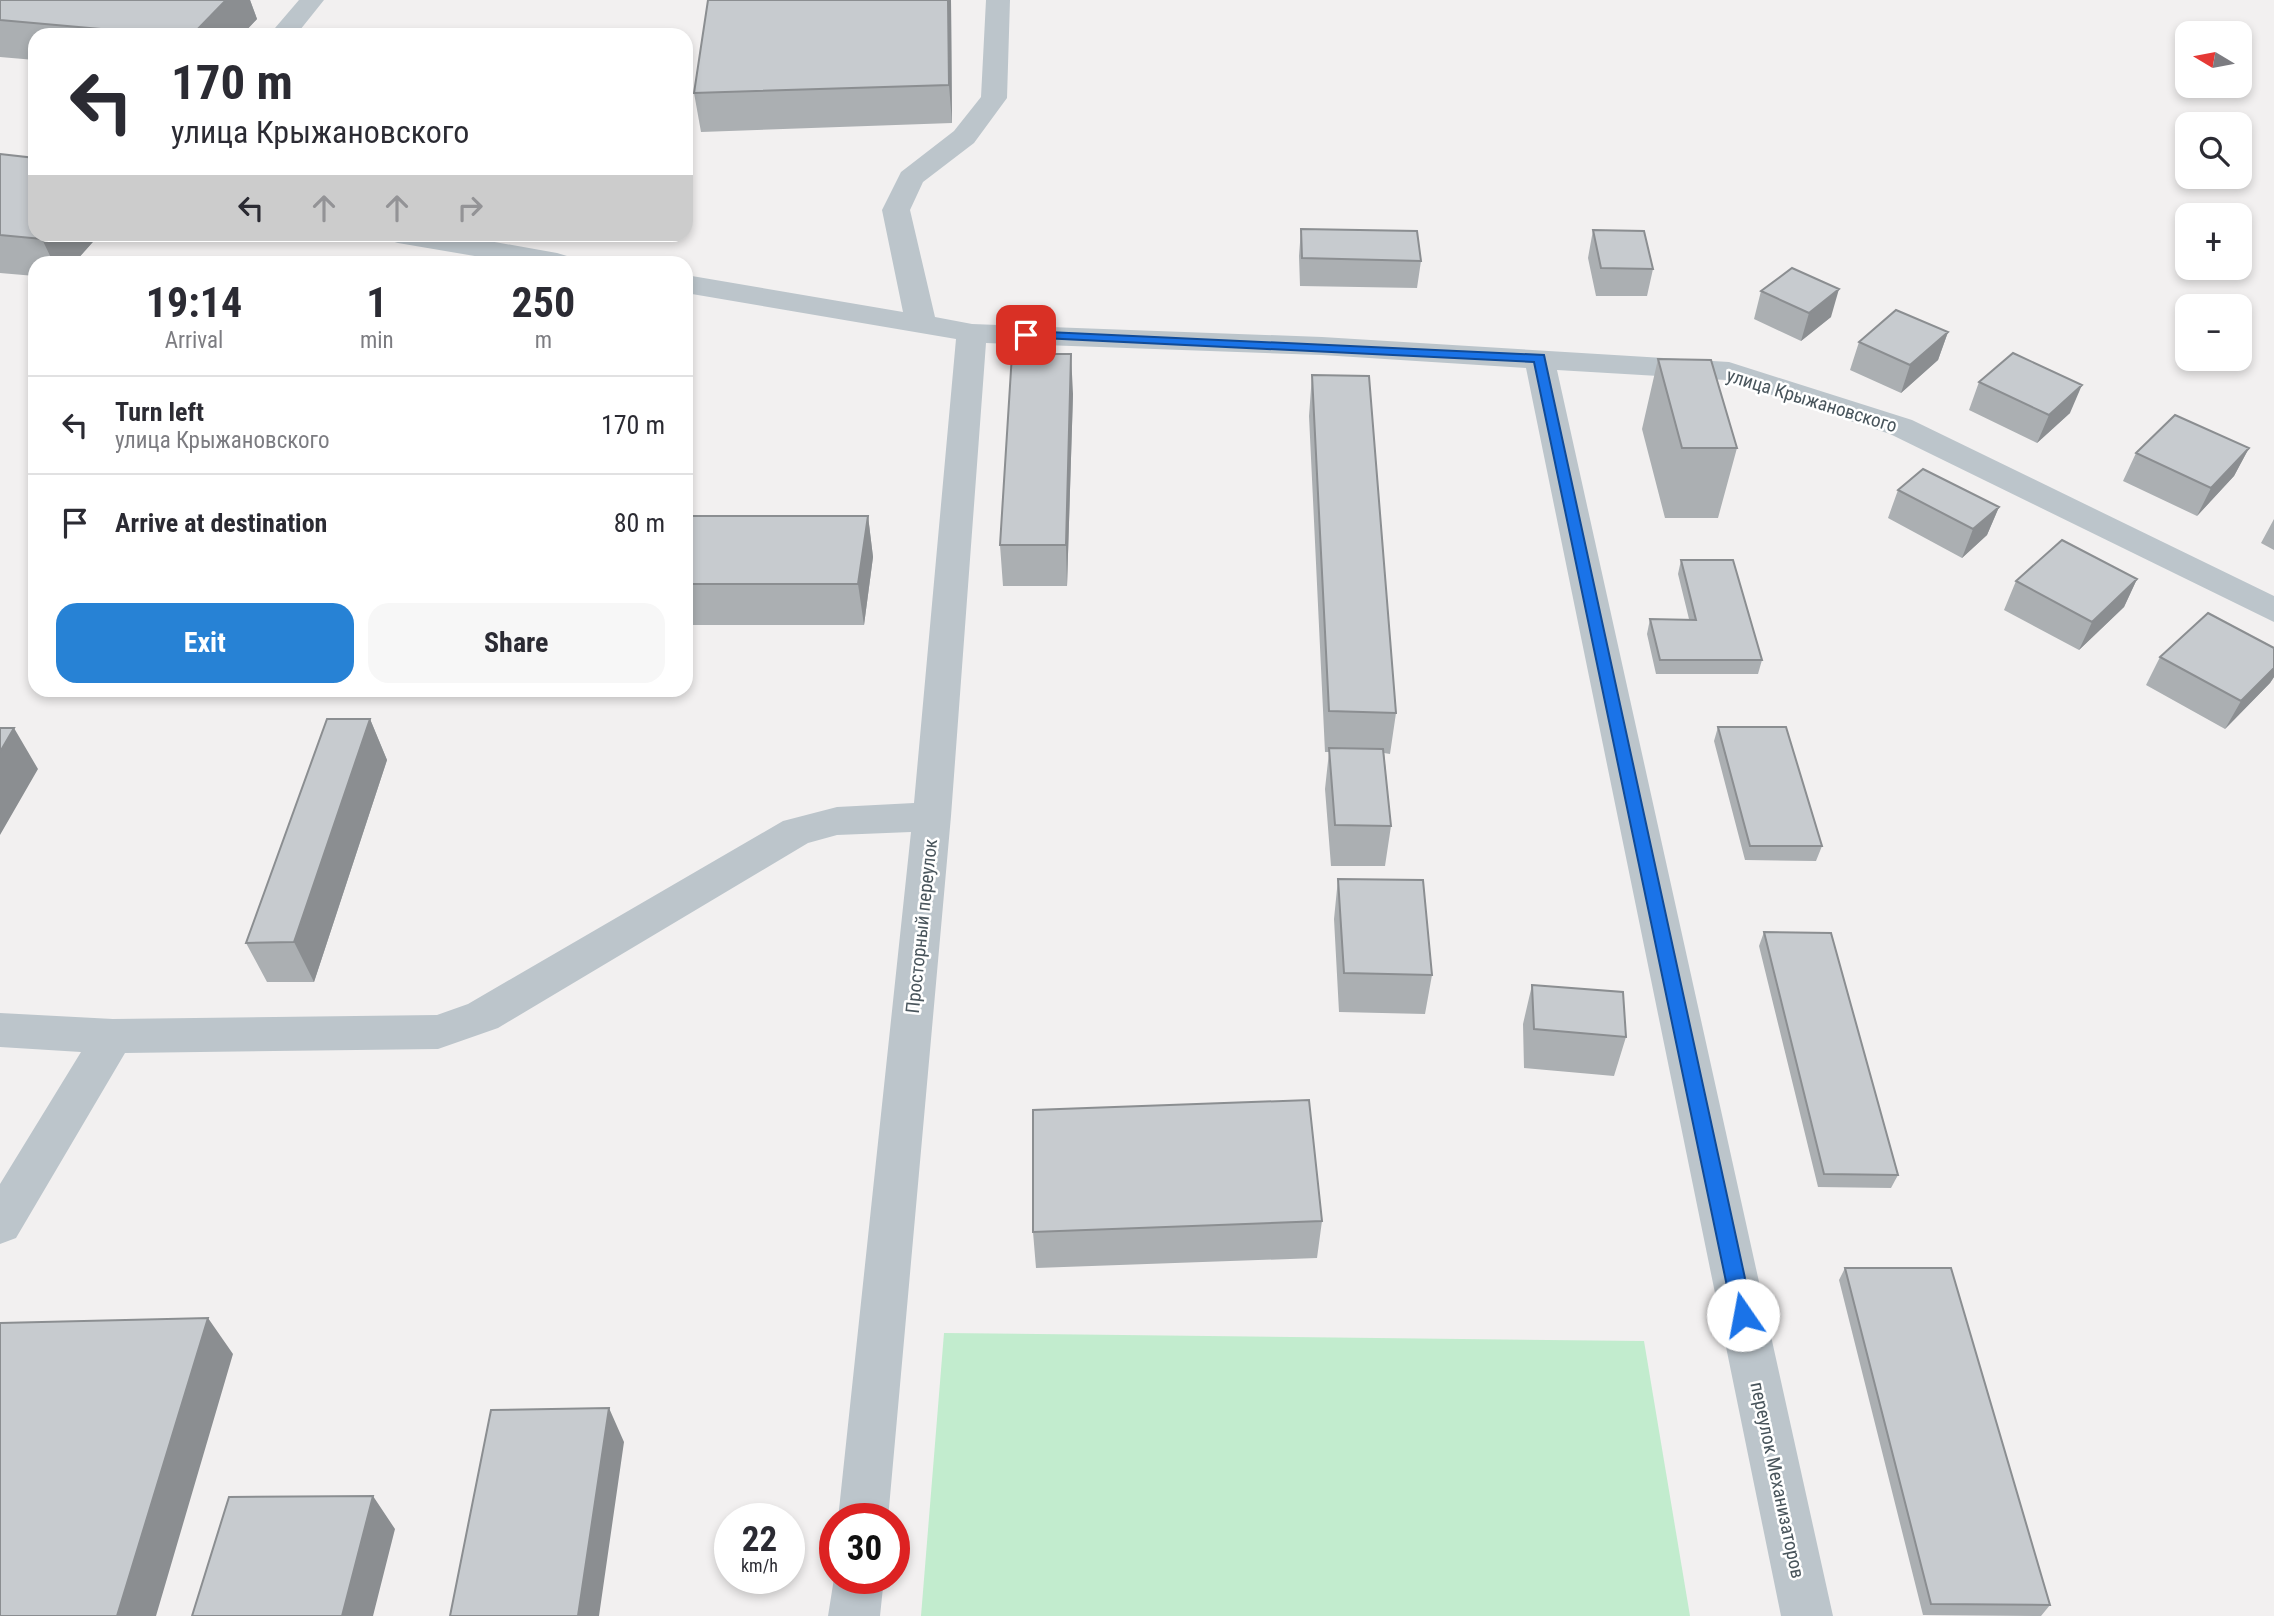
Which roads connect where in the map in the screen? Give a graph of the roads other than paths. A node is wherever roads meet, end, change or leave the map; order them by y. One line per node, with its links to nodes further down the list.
1 (312, 0): 3 (street)
2 (998, 0): 7 (street)
3 (288, 28)
4 (443, 242): 5 (street)
5 (523, 256)
6 (693, 285): 7 (street, улица Крыжановского)
7 (921, 324): 8 (street, улица Крыжановского)
8 (972, 332): 9 (street, улица Крыжановского); 11 (street, Просторный переулок)
9 (1539, 358): 10 (street, улица Крыжановского); 18 (street, переулок Механизаторов)
10 (2274, 610)
11 (932, 816): 13 (street); 15 (street, Просторный переулок)
12 (0, 1030): 13 (street)
13 (113, 1036): 14 (street)
14 (0, 1224)
15 (865, 1503)
16 (856, 1594): 17 (street)
17 (854, 1616)
18 (1807, 1616)

